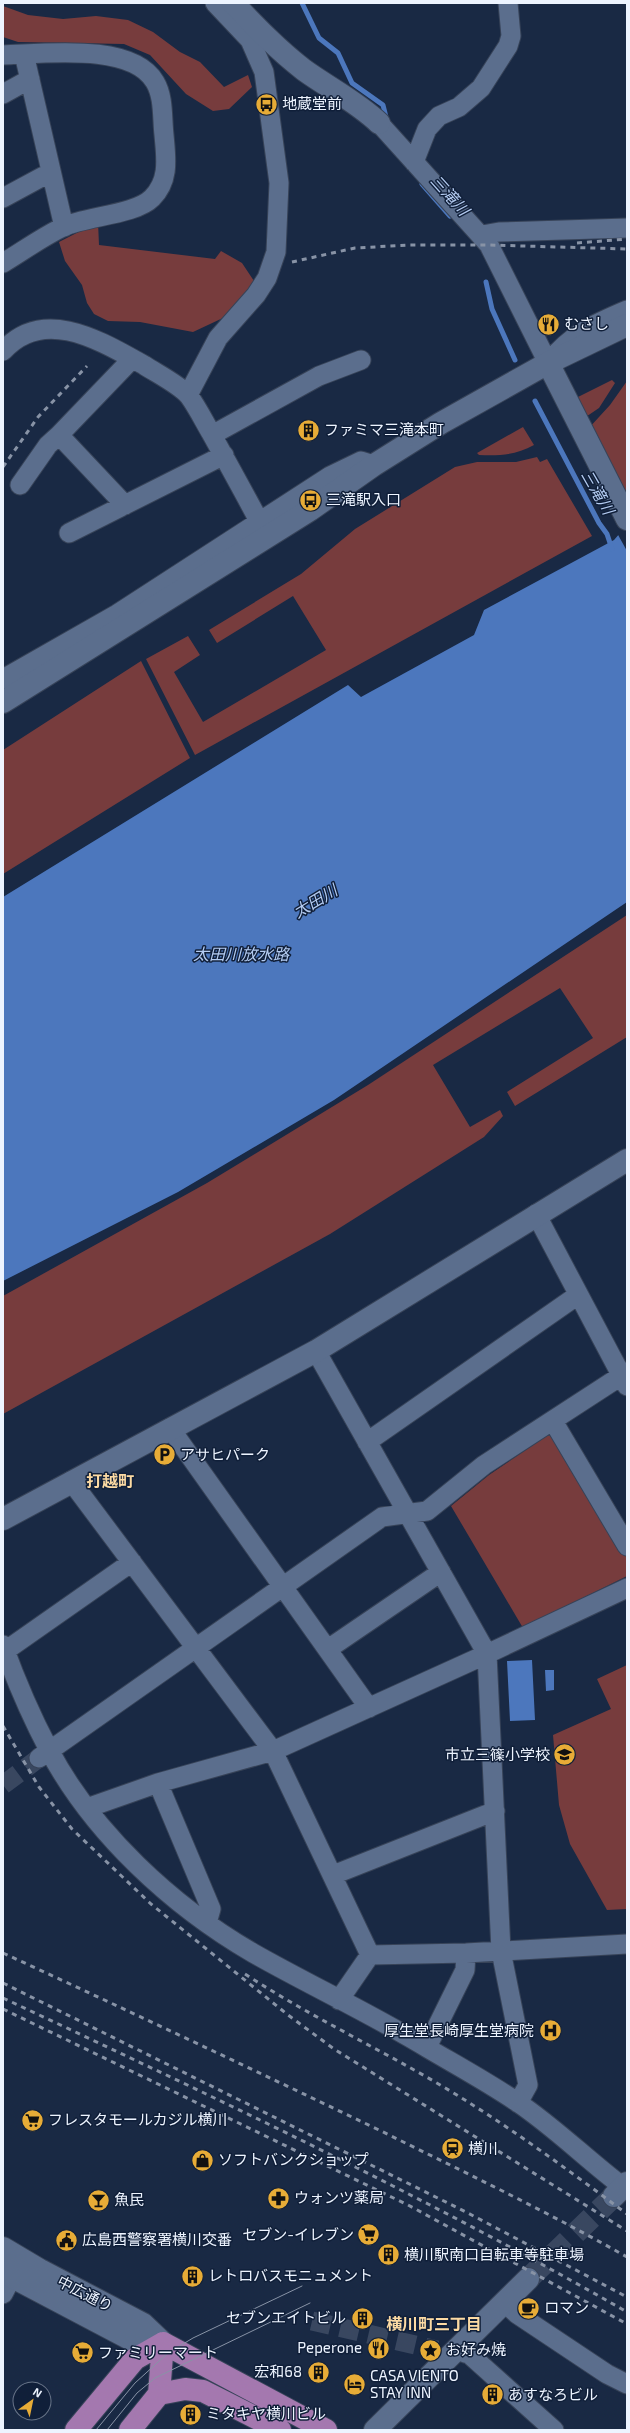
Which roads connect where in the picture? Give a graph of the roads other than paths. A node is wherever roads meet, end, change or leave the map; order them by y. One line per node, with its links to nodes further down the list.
1 (508, 3): 9 (street)
2 (230, 4): 3 (street)
3 (254, 35): 8 (street); 22 (street)
4 (24, 54): 5 (street); 6 (street); 12 (street)
5 (3, 55)
6 (30, 79): 7 (street); 10 (street)
7 (3, 94)
8 (379, 123): 9 (street)
9 (414, 162): 14 (street)
10 (51, 172): 11 (street); 12 (street)
11 (3, 198)
12 (64, 227): 15 (street)
13 (627, 228): 14 (street)
14 (482, 235): 21 (street)
15 (3, 263)
16 (627, 310): 21 (street)
17 (627, 325): 21 (street)
18 (3, 352): 19 (street)
19 (132, 359): 22 (street); 23 (street)
20 (361, 360): 24 (street)
21 (552, 371): 26 (street); 29 (street)
22 (188, 395): 24 (street)
23 (59, 435): 27 (street); 28 (street)
24 (212, 435): 25 (street)
25 (224, 455): 28 (street); 30 (street)
26 (374, 465): 30 (street); 32 (street)
27 (20, 485)
28 (125, 505): 31 (street)
29 (627, 519)
30 (259, 521): 32 (street)
31 (69, 533)
32 (181, 582): 33 (street); 34 (street)
33 (3, 679)
34 (3, 702)
35 (627, 1160): 36 (street)
36 (536, 1214): 37 (street); 38 (street)
37 (578, 1295): 39 (street); 42 (street)
38 (316, 1351): 41 (street); 42 (street)
39 (625, 1378): 40 (street)
40 (553, 1421): 44 (street); 46 (street)
41 (170, 1428): 43 (street); 49 (street)
42 (367, 1442): 44 (street)
43 (71, 1481): 45 (street); 47 (street)
44 (406, 1513): 48 (street); 49 (street)
45 (3, 1519)
46 (627, 1546)
47 (132, 1562): 51 (street); 52 (street)
48 (441, 1572): 53 (street); 54 (street)
49 (282, 1586): 52 (street); 53 (street)
50 (627, 1588): 54 (street)
51 (4, 1648): 57 (street)
52 (197, 1648): 56 (street); 57 (street)
53 (328, 1649): 55 (street)
54 (488, 1654): 55 (street); 60 (street)
55 (369, 1708): 56 (street)
56 (273, 1750): 58 (street); 61 (street)
57 (44, 1755): 59 (street)
58 (158, 1782): 59 (street); 62 (street)
59 (87, 1808): 62 (street)
60 (495, 1811): 61 (street); 64 (street)
61 (334, 1875): 66 (street)
62 (206, 1923): 67 (street)
63 (627, 1944): 64 (street)
64 (501, 1951): 65 (street); 69 (street)
65 (466, 1953): 66 (street); 68 (street)
66 (370, 1955): 67 (street)
67 (339, 2000): 68 (street)
68 (427, 2047): 69 (street)
69 (518, 2103): 70 (street)
70 (623, 2189)
71 (3, 2248): 75 (street, 中広通り)
72 (528, 2279): 74 (street)
73 (6, 2281): 75 (street)
74 (504, 2302): 77 (street); 83 (street)
75 (163, 2343): 78 (highway); 79 (highway); 82 (highway)
76 (465, 2353): 84 (street)
77 (627, 2384)
78 (159, 2394): 80 (highway); 81 (highway)
79 (76, 2430)
80 (130, 2430)
81 (280, 2430)
82 (326, 2430)
83 (375, 2430)
84 (554, 2430)

